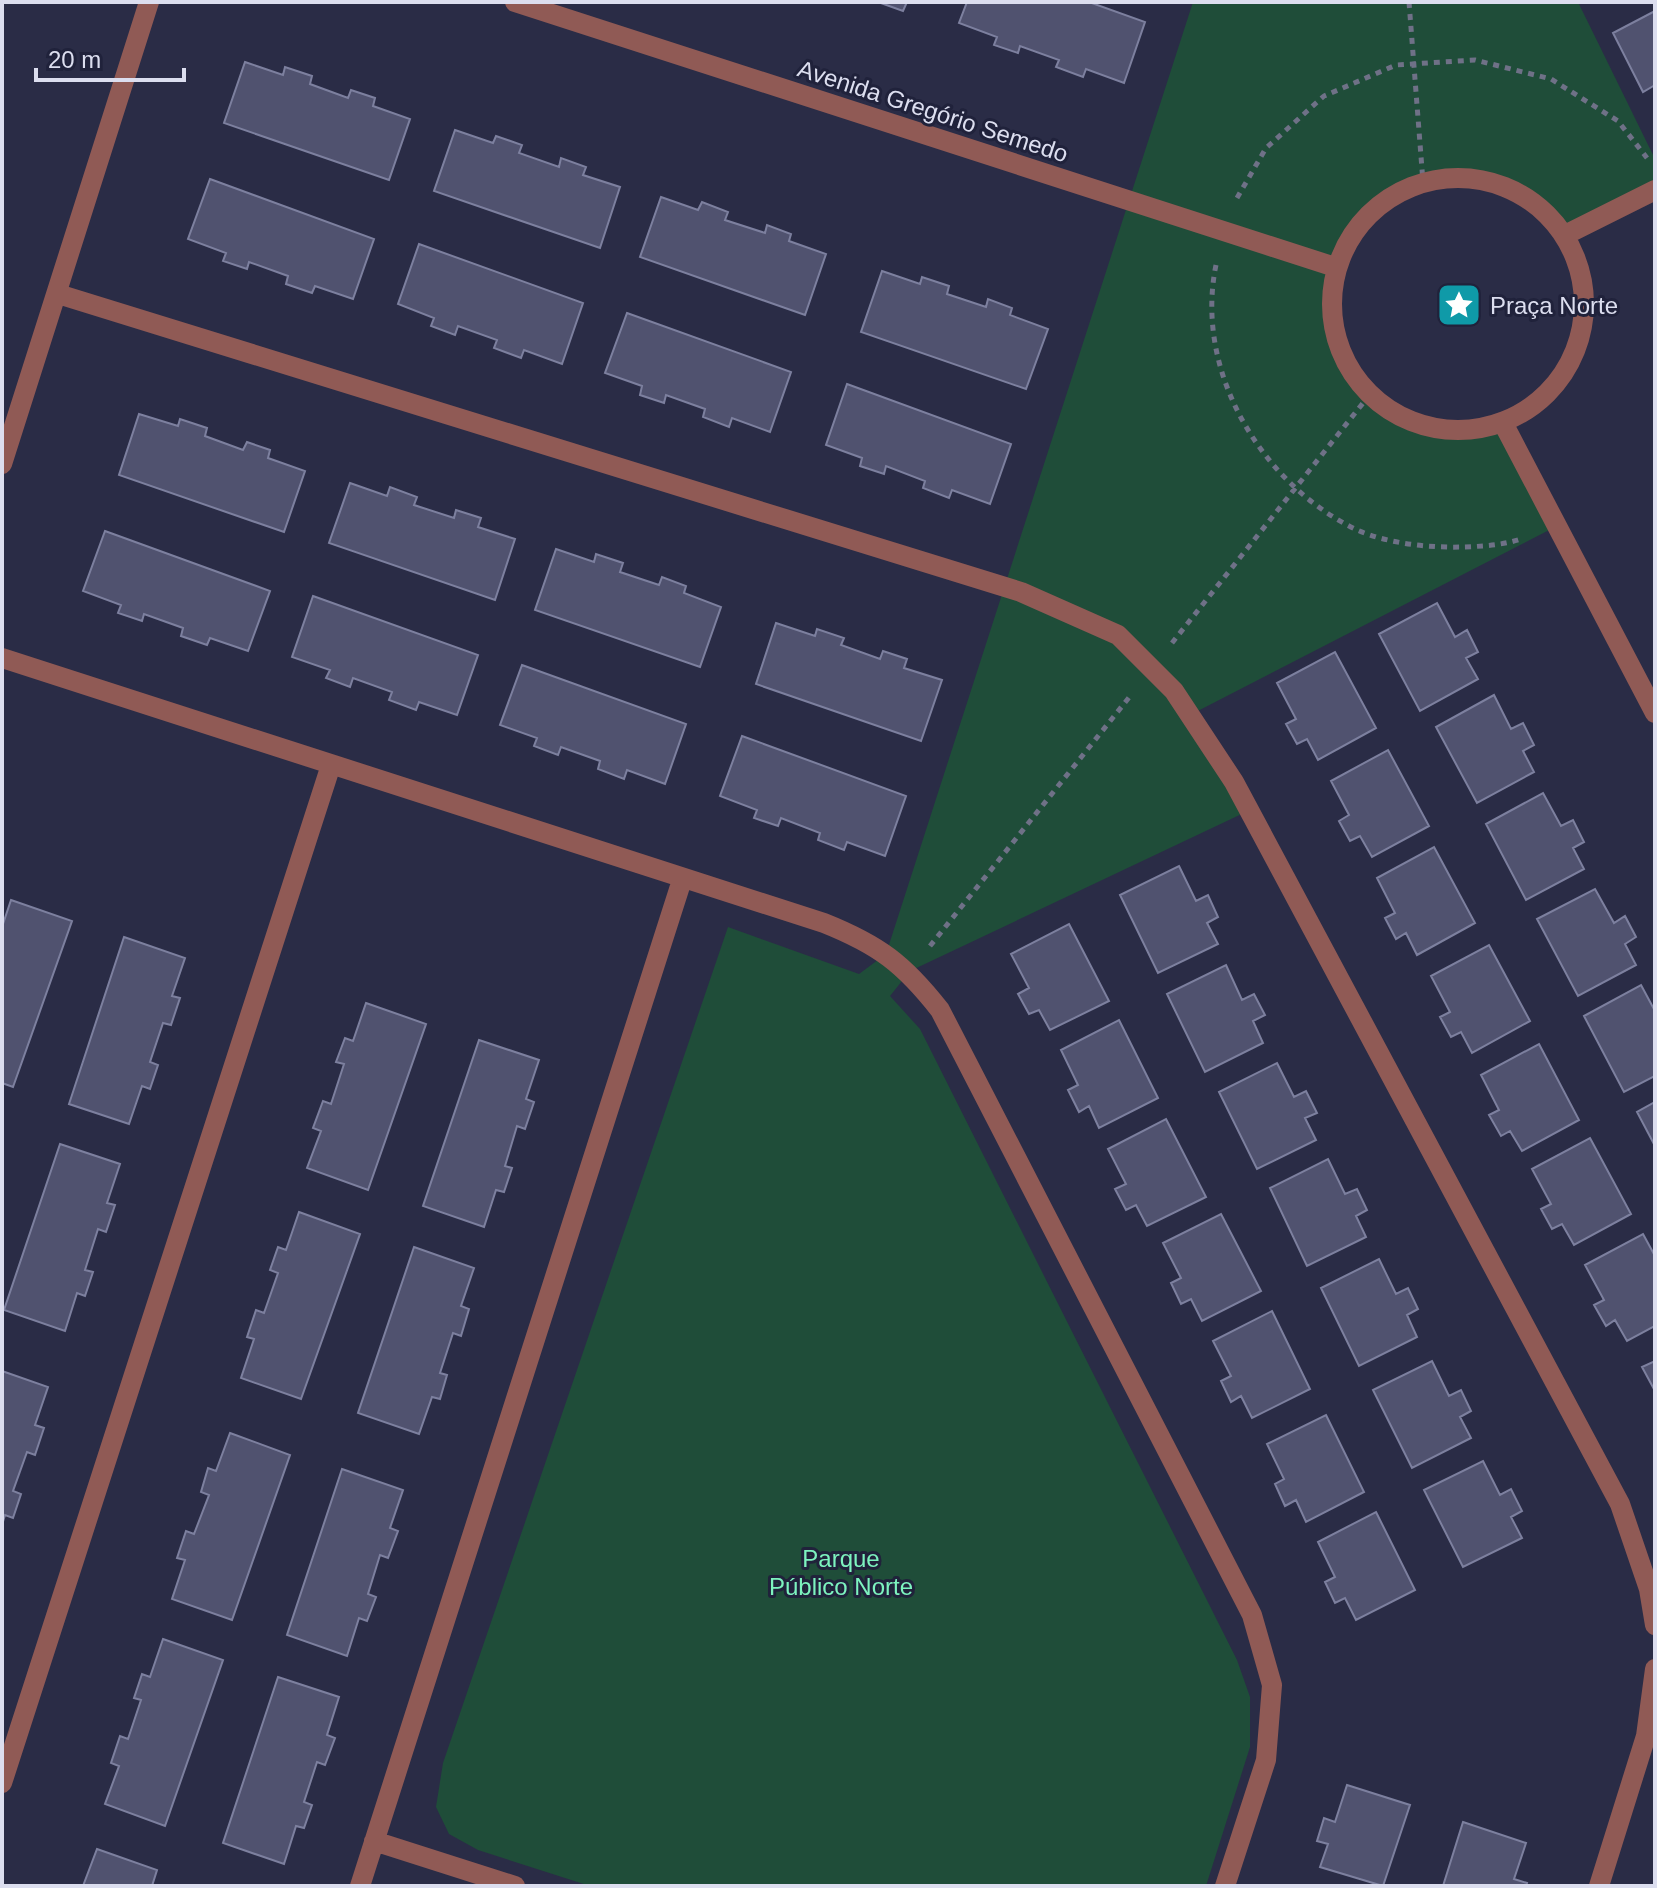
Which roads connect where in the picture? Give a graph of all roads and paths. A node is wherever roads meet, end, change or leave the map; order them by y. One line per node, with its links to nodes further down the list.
1 (149, 2): 11 (street)
2 (515, 2): 8 (street, Avenida Gregório Semedo)
3 (1409, 2): 4 (path)
4 (1414, 64): 5 (path); 6 (path); 8 (path)
5 (1655, 168)
6 (1423, 182): 9 (street); 10 (street)
7 (1655, 190): 9 (street)
8 (1223, 232): 10 (street, Avenida Gregório Semedo); 14 (path)
9 (1565, 235): 12 (street)
10 (1335, 267): 12 (street)
11 (58, 294): 13 (street); 19 (street)
12 (1503, 423): 14 (street)
13 (2, 464)
14 (1557, 526): 16 (street)
15 (2, 658): 17 (street)
16 (1655, 713)
17 (331, 765): 18 (street); 21 (street)
18 (682, 880): 22 (street); 25 (street)
19 (1655, 1625)
20 (1655, 1669): 26 (street)
21 (2, 1783)
22 (374, 1841): 23 (street); 24 (street)
23 (360, 1886)
24 (515, 1886)
25 (1225, 1886)
26 (1599, 1886)

